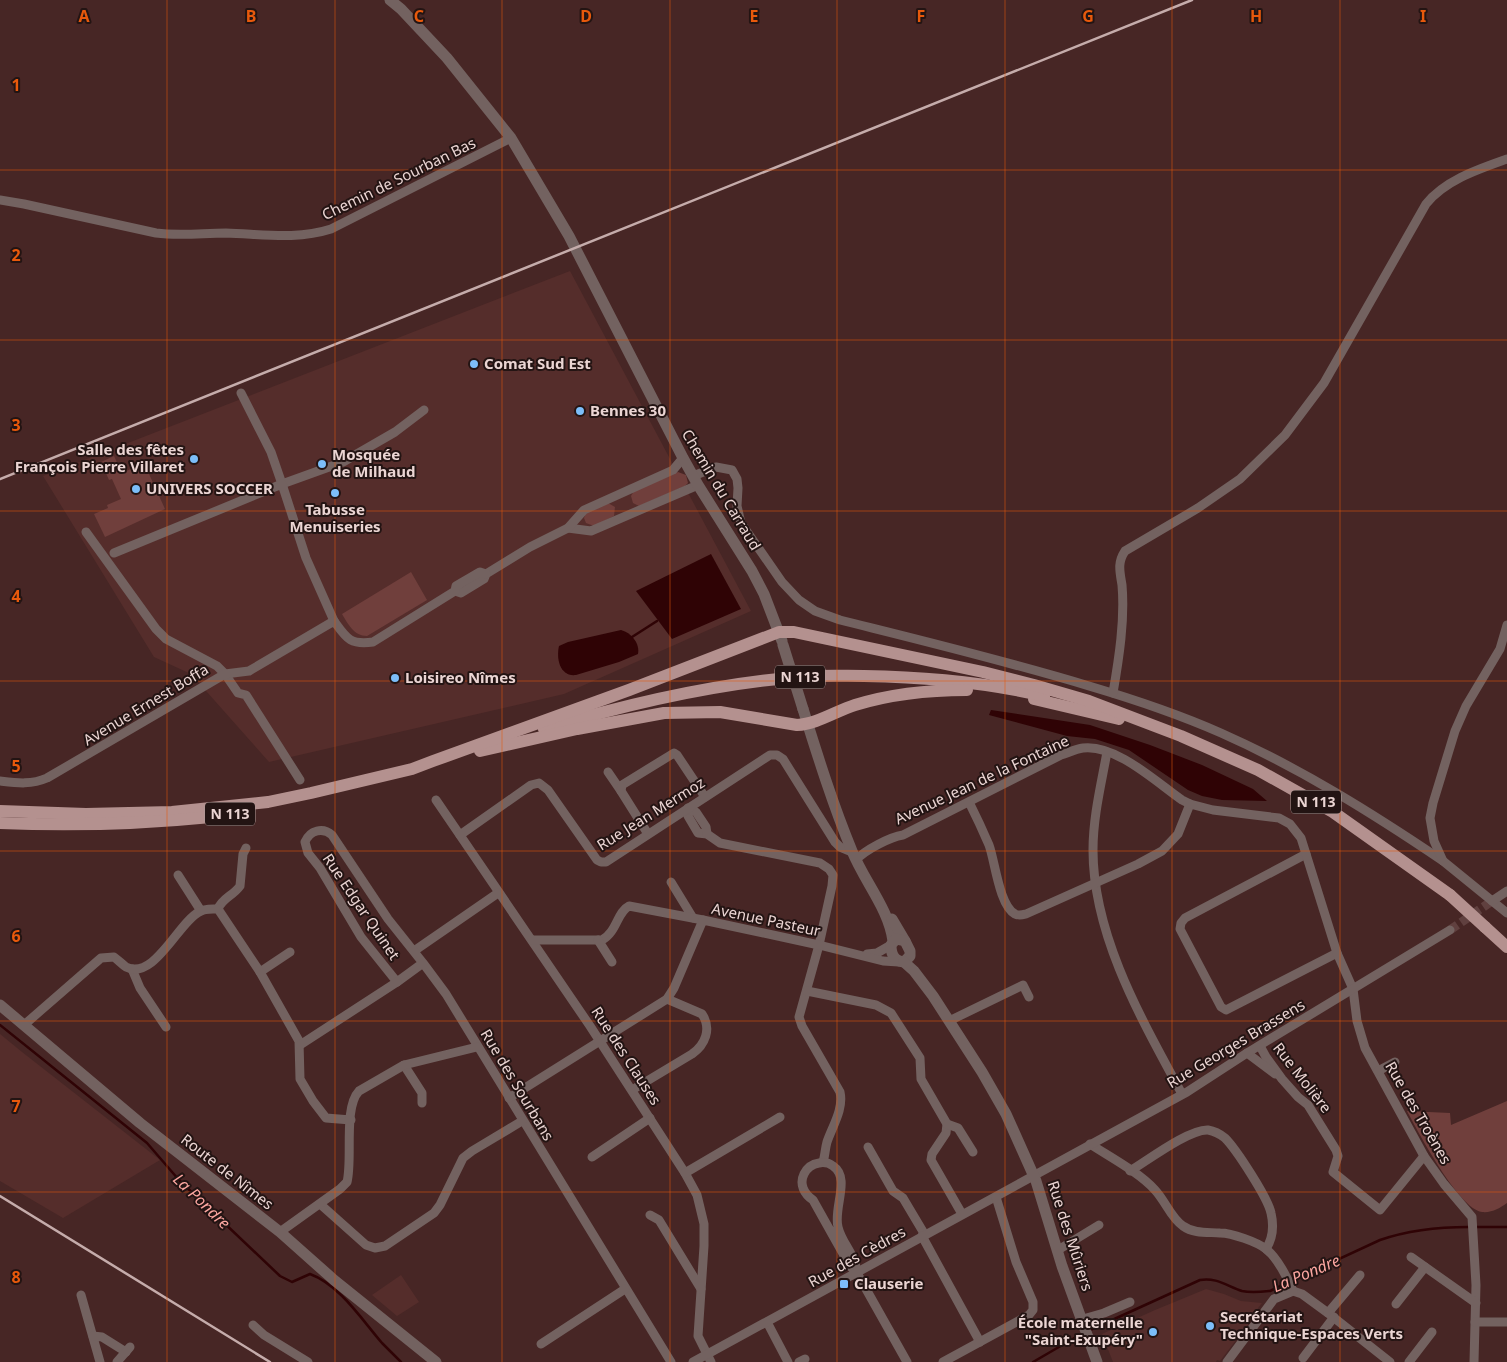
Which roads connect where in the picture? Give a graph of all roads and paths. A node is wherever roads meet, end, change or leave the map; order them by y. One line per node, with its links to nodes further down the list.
1 (390, 0): 2 (street, Chemin du Carraud)
2 (511, 138): 4 (street, Chemin de Sourban Bas); 7 (street, Chemin du Carraud)
3 (1507, 159): 17 (street)
4 (0, 200)
5 (241, 393): 9 (street)
6 (424, 410): 9 (street)
7 (683, 458): 8 (street, Chemin du Carraud); 10 (street)
8 (695, 480): 10 (street); 15 (street, Chemin du Carraud); 17 (street)
9 (282, 484): 12 (street); 13 (street)
10 (568, 528): 13 (street)
11 (86, 532): 16 (street)
12 (114, 553)
13 (334, 621): 16 (street, Avenue Ernest Boffa)
14 (1507, 625): 40 (street)
15 (779, 632): 18 (street, Chemin du Carraud, bridge); 19 (main road); 21 (main road)
16 (225, 674): 24 (street); 25 (street, Avenue Ernest Boffa)
17 (1113, 693): 40 (street)
18 (808, 724): 19 (main road); 21 (main road); 39 (street, Chemin du Carraud)
19 (1170, 732): 21 (main road, N 113); 57 (main road, N 113, bridge)
20 (1107, 752): 29 (street, Avenue Jean de la Fontaine); 30 (street, Avenue Jean de la Fontaine); 43 (street)
21 (434, 762): 22 (main road, N 113)
22 (412, 769): 32 (main road, N 113); 33 (main road, N 113)
23 (608, 772): 26 (street)
24 (300, 780)
25 (0, 781)
26 (621, 791): 27 (street); 35 (street)
27 (705, 797): 31 (street, Rue Jean Mermoz); 39 (street, Rue Jean Mermoz)
28 (436, 800): 36 (street, Rue des Clauses)
29 (969, 802): 39 (street, Avenue Jean de la Fontaine); 43 (street)
30 (1190, 804): 38 (street, Avenue Jean de la Fontaine); 43 (street)
31 (688, 809): 35 (street, Rue Jean Mermoz); 55 (street)
32 (0, 811)
33 (0, 822)
34 (327, 831): 58 (street, Rue des Sourbans); 67 (street, Rue Edgar Quinet)
35 (648, 834): 36 (street, Rue Jean Mermoz)
36 (460, 836): 45 (street, Rue des Clauses)
37 (246, 848): 47 (street)
38 (1306, 854): 60 (street, Avenue Jean de la Fontaine); 60 (street)
39 (854, 856): 56 (street, Chemin du Carraud)
40 (1443, 861): 46 (street)
41 (178, 875): 48 (street)
42 (671, 882): 50 (street)
43 (1096, 882): 87 (street)
44 (1507, 891): 46 (street)
45 (498, 893): 53 (street, Rue des Clauses); 58 (street)
46 (1492, 900): 49 (street)
47 (218, 909): 48 (street); 66 (street)
48 (201, 910): 65 (street)
49 (1507, 913)
50 (693, 918): 51 (street); 54 (street)
51 (703, 920): 55 (street, Avenue Pasteur); 72 (street, Avenue Pasteur)
52 (1450, 930): 68 (street, Rue Georges Brassens)
53 (532, 940): 54 (street); 77 (street, Rue des Clauses)
54 (598, 940): 62 (street)
55 (819, 945): 61 (street, Avenue Pasteur); 69 (street)
56 (900, 945): 61 (street, Avenue Pasteur); 63 (street); 63 (street, Chemin du Carraud); 70 (street, Chemin du Carraud)
57 (1507, 947)
58 (414, 951): 64 (street, Rue des Sourbans)
59 (290, 952): 66 (street)
60 (1337, 952): 68 (street, Avenue Jean de la Fontaine)
61 (857, 954): 63 (street, Avenue Pasteur)
62 (612, 962)
63 (902, 962): 70 (street, Chemin du Carraud)
64 (423, 963): 67 (street, Rue Edgar Quinet); 80 (street, Rue des Sourbans)
65 (132, 969): 75 (street); 76 (street)
66 (260, 972): 78 (street)
67 (397, 982): 78 (street)
68 (1353, 989): 79 (street, Rue Georges Brassens); 84 (street, Rue des Troènes)
69 (807, 991): 94 (street); 100 (street)
70 (933, 996): 74 (street, Chemin du Carraud)
71 (1030, 997): 74 (street)
72 (667, 1000): 77 (street); 86 (street)
73 (0, 1005): 75 (street, Route de Nîmes)
74 (949, 1021): 103 (street, Chemin du Carraud)
75 (24, 1025): 109 (street, Route de Nîmes)
76 (166, 1027)
77 (600, 1042): 86 (street, Rue des Clauses); 88 (street)
78 (300, 1045): 92 (street)
79 (1260, 1046): 81 (street, Rue Georges Brassens); 85 (street, Rue Molière)
80 (477, 1047): 83 (street); 88 (street, Rue des Sourbans)
81 (1247, 1053): 85 (street); 87 (street, Rue Georges Brassens)
82 (1395, 1062): 84 (street)
83 (404, 1065): 89 (street); 92 (street)
84 (1378, 1070): 98 (street, Rue des Troènes)
85 (1280, 1075): 98 (street, Rue Molière)
86 (632, 1090): 91 (street, Rue des Clauses)
87 (1182, 1094): 95 (street, Rue Georges Brassens)
88 (508, 1098): 93 (street, Rue des Sourbans)
89 (422, 1103)
90 (780, 1117): 102 (street)
91 (650, 1118): 99 (street); 102 (street, Rue des Clauses)
92 (351, 1120): 105 (street)
93 (522, 1121): 105 (street); 117 (street, Rue des Sourbans)
94 (947, 1124): 97 (street); 106 (street)
95 (1090, 1144): 101 (street); 103 (street, Rue Georges Brassens)
96 (868, 1147): 110 (street)
97 (973, 1152)
98 (1424, 1156): 122 (street, Rue des Troènes)
99 (592, 1157)
100 (823, 1162): 115 (street); 115 (street)
101 (1130, 1171): 111 (street); 111 (street)
102 (685, 1173): 118 (street, Rue des Clauses)
103 (1034, 1176): 104 (street, Rue des Cèdres); 112 (street, Rue des Mûriers)
104 (996, 1197): 106 (street, Rue des Cèdres); 132 (street)
105 (320, 1204): 109 (street)
106 (962, 1214): 110 (street, Rue des Cèdres)
107 (650, 1215): 118 (street)
108 (1099, 1225): 112 (street)
109 (280, 1232): 139 (street, Route de Nîmes)
110 (924, 1235): 115 (street, Rue des Cèdres); 132 (street)
111 (1266, 1249): 119 (street)
112 (1058, 1250): 125 (street, Rue des Mûriers)
113 (1410, 1257): 114 (street)
114 (1425, 1268): 122 (street); 123 (street)
115 (857, 1273): 126 (street, Rue des Cèdres); 143 (street)
116 (1360, 1275): 124 (street)
117 (625, 1289): 133 (street); 140 (street, Rue des Sourbans)
118 (701, 1289): 134 (street, Rue des Clauses)
119 (1293, 1291): 124 (street); 146 (street)
120 (81, 1295): 131 (street)
121 (1130, 1302): 125 (street)
122 (1476, 1303): 127 (street, Rue des Troènes)
123 (1396, 1304)
124 (1331, 1315): 135 (street); 147 (street)
125 (1083, 1321): 145 (street, Rue des Mûriers)
126 (767, 1322): 134 (street, Rue des Cèdres); 142 (street)
127 (1475, 1322): 128 (street); 149 (street, Rue des Troènes)
128 (1507, 1322)
129 (253, 1326): 138 (street)
130 (1432, 1332): 148 (street)
131 (93, 1336): 136 (street); 137 (street)
132 (980, 1342): 144 (street)
133 (541, 1344)
134 (709, 1358): 141 (street, Rue des Cèdres)
135 (1303, 1358)
136 (100, 1362)
137 (117, 1362)
138 (308, 1362)
139 (436, 1362)
140 (671, 1362)
141 (694, 1362)
142 (788, 1362)
143 (907, 1362)
144 (943, 1362)
145 (1097, 1362)
146 (1228, 1362)
147 (1390, 1362)
148 (1409, 1362)
149 (1474, 1362)

